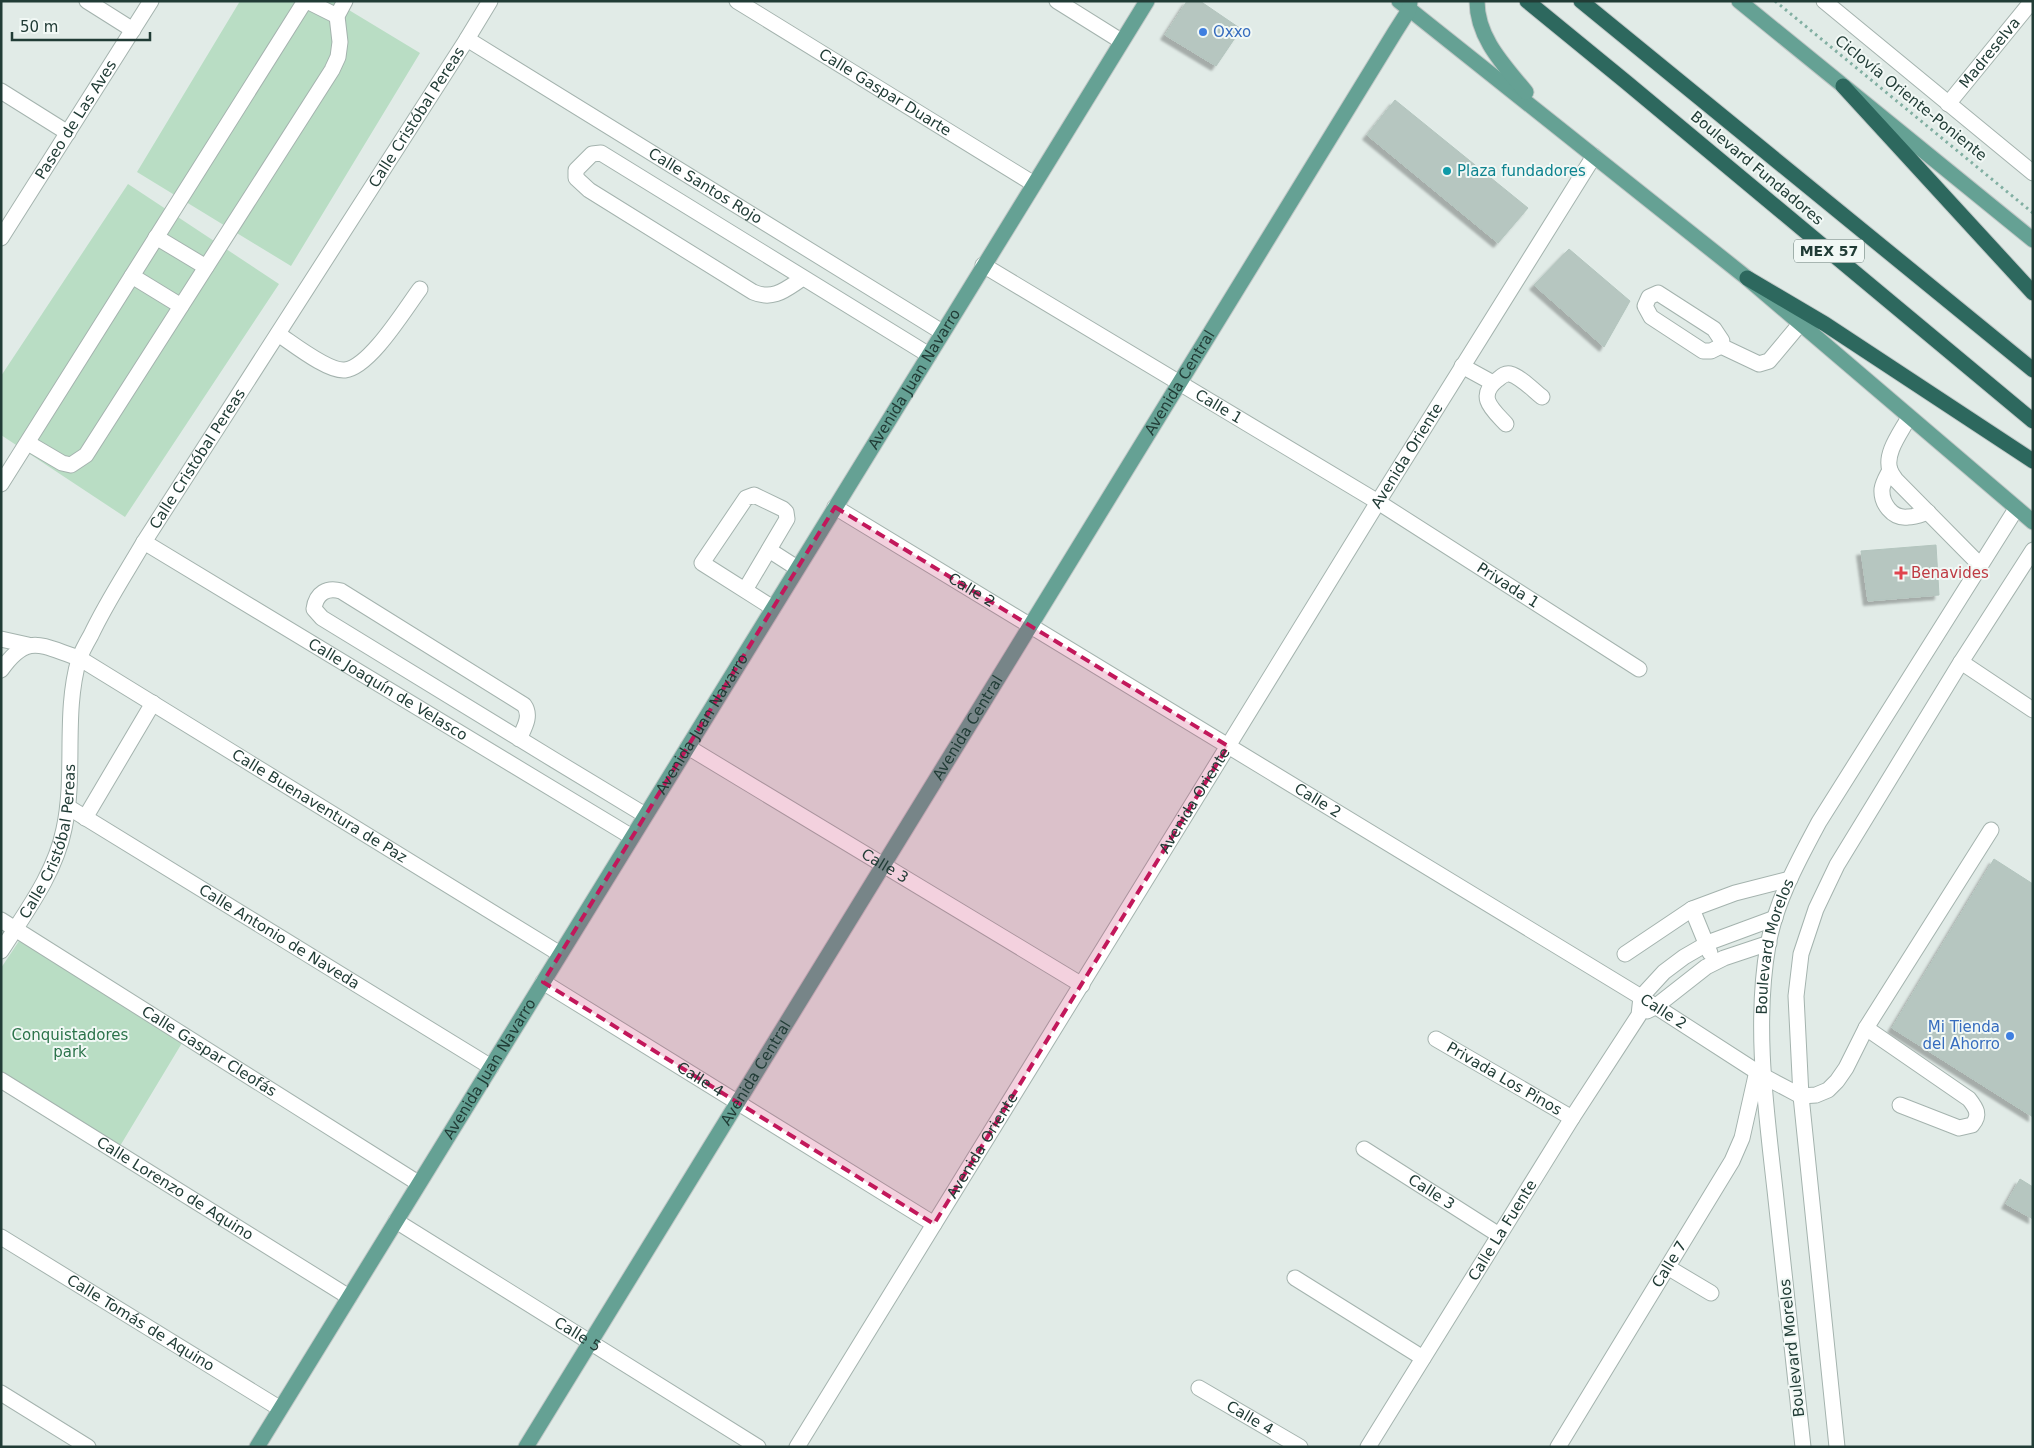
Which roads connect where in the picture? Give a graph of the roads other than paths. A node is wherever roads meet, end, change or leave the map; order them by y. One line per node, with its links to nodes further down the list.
1 (86, 1): 17 (street)
2 (150, 1): 17 (street, Paseo de Las Aves)
3 (306, 1): 16 (street); 29 (street)
4 (345, 1): 16 (street)
5 (737, 1): 27 (street, Calle Gaspar Duarte)
6 (1057, 1): 19 (street)
7 (1147, 1): 19 (main road, Avenida Juan Navarro)
8 (1477, 1): 23 (main road)
9 (1527, 1): 50 (highway, Boulevard Fundadores / MEX 57)
10 (1581, 1): 45 (highway, Boulevard Fundadores / MEX 57)
11 (1739, 1): 20 (main road)
12 (2032, 1): 22 (street, Madreselva)
13 (483, 4): 18 (street, Calle Cristóbal Pereas)
14 (1406, 4): 23 (main road); 46 (main road, Avenida Central)
15 (1834, 4): 22 (street)
16 (337, 16): 32 (street)
17 (133, 30): 24 (street, Paseo de Las Aves)
18 (467, 39): 40 (street, Calle Santos Rojo); 41 (street, Calle Cristóbal Pereas)
19 (1121, 41): 27 (main road, Avenida Juan Navarro)
20 (1843, 86): 30 (main road); 37 (highway)
21 (1, 91): 24 (street)
22 (1948, 104): 26 (street)
23 (1556, 126): 25 (main road)
24 (68, 134): 28 (street, Paseo de Las Aves)
25 (1594, 156): 35 (main road); 44 (street, Avenida Oriente)
26 (2033, 173)
27 (1034, 184): 31 (main road, Avenida Juan Navarro)
28 (2, 235)
29 (156, 237): 32 (street); 33 (street)
30 (2033, 240)
31 (983, 265): 40 (main road, Avenida Juan Navarro); 46 (street, Calle 1)
32 (206, 267): 38 (street)
33 (132, 276): 38 (street); 52 (street)
34 (803, 278): 34 (street); 43 (street)
35 (1747, 278): 39 (main road); 53 (highway)
36 (420, 289): 41 (street)
37 (2033, 293)
38 (181, 306): 52 (street)
39 (1800, 324): 42 (street); 49 (main road)
40 (942, 332): 43 (main road, Avenida Juan Navarro)
41 (278, 334): 61 (street, Calle Cristóbal Pereas)
42 (1721, 346): 42 (street)
43 (929, 354): 57 (main road, Avenida Juan Navarro)
44 (1462, 366): 47 (street); 56 (street, Avenida Oriente)
45 (2033, 370)
46 (1179, 383): 56 (street, Calle 1); 68 (main road, Avenida Central)
47 (1493, 383): 48 (street); 51 (street)
48 (1542, 397)
49 (1909, 417): 54 (street); 58 (main road)
50 (2033, 421)
51 (1506, 424)
52 (28, 442): 55 (street)
53 (2033, 461)
54 (1890, 470): 59 (street); 59 (street)
55 (1, 484)
56 (1378, 502): 73 (street, Privada 1); 78 (street, Avenida Oriente)
57 (835, 507): 65 (main road, Avenida Juan Navarro); 68 (street, Calle 2)
58 (2016, 509): 60 (main road); 64 (street, Boulevard Morelos)
59 (1928, 512): 64 (street)
60 (2033, 522)
61 (144, 542): 71 (street, Calle Cristóbal Pereas); 84 (street, Calle Joaquín de Velasco)
62 (769, 550): 65 (street); 66 (street); 66 (street)
63 (2033, 550): 72 (street, Boulevard Morelos)
64 (1980, 565): 86 (street, Boulevard Morelos)
65 (797, 568): 67 (main road, Avenida Juan Navarro)
66 (745, 590): 67 (street)
67 (773, 608): 79 (main road, Avenida Juan Navarro)
68 (1030, 627): 78 (street, Calle 2); 85 (main road, Avenida Central)
69 (1, 639): 70 (street, Calle Buenaventura de Paz)
70 (28, 645): 71 (street, Calle Buenaventura de Paz); 74 (street)
71 (79, 658): 75 (street, Calle Buenaventura de Paz); 80 (street, Calle Cristóbal Pereas)
72 (1961, 662): 76 (street); 107 (street, Boulevard Morelos)
73 (1638, 669)
74 (1, 670)
75 (153, 703): 82 (street); 94 (street, Calle Buenaventura de Paz)
76 (2033, 710)
77 (520, 739): 77 (street); 81 (street)
78 (1228, 746): 98 (street, Avenida Oriente); 99 (street, Calle 2)
79 (688, 747): 81 (main road, Avenida Juan Navarro); 85 (street, Calle 3)
80 (68, 807): 82 (street, Calle Antonio de Naveda); 90 (street, Calle Cristóbal Pereas)
81 (645, 815): 84 (main road, Avenida Juan Navarro)
82 (85, 818): 104 (street, Calle Antonio de Naveda)
83 (1991, 830): 102 (street)
84 (632, 837): 94 (main road, Avenida Juan Navarro)
85 (884, 864): 98 (street, Calle 3); 108 (main road, Avenida Central)
86 (1790, 879): 87 (street); 88 (street, Boulevard Morelos)
87 (1692, 909): 92 (street); 95 (street)
88 (1775, 918): 91 (street, Boulevard Morelos); 92 (street)
89 (1, 920): 90 (street, Calle Gaspar Cleofás)
90 (15, 929): 93 (street, Calle Cristóbal Pereas); 112 (street, Calle Gaspar Cleofás)
91 (1769, 943): 96 (street); 105 (street, Boulevard Morelos)
92 (1706, 945): 96 (street); 99 (street)
93 (1, 950)
94 (560, 954): 97 (main road, Avenida Juan Navarro)
95 (1625, 954)
96 (1715, 963): 100 (street)
97 (543, 982): 104 (main road, Avenida Juan Navarro); 108 (street, Calle 4)
98 (1082, 985): 114 (street, Avenida Oriente)
99 (1641, 997): 100 (street, Calle 2); 101 (street, Calle La Fuente)
100 (1656, 1007): 101 (street); 105 (street, Calle 2)
101 (1639, 1015): 110 (street, Calle La Fuente)
102 (1866, 1028): 107 (street); 109 (street)
103 (1436, 1039): 110 (street, Privada Los Pinos)
104 (491, 1067): 112 (main road, Avenida Juan Navarro)
105 (1761, 1074): 107 (street, Calle 2); 117 (street, Calle 7); 134 (street, Boulevard Morelos)
106 (1, 1080): 120 (street, Calle Lorenzo de Aquino)
107 (1801, 1096): 135 (street, Boulevard Morelos)
108 (738, 1102): 114 (street, Calle 4); 121 (main road, Avenida Central)
109 (1900, 1105)
110 (1572, 1118): 115 (street, Calle La Fuente)
111 (1364, 1150): 115 (street, Calle 3)
112 (418, 1183): 113 (main road, Avenida Juan Navarro)
113 (396, 1221): 120 (main road, Avenida Juan Navarro); 121 (street, Calle 5)
114 (934, 1224): 130 (street, Avenida Oriente)
115 (1499, 1236): 122 (street, Calle La Fuente)
116 (1, 1237): 125 (street, Calle Tomás de Aquino)
117 (1669, 1268): 119 (street); 133 (street, Calle 7)
118 (1295, 1278): 122 (street)
119 (1711, 1293)
120 (349, 1297): 125 (main road, Avenida Juan Navarro)
121 (590, 1342): 128 (main road, Avenida Central); 129 (street, Calle 5)
122 (1423, 1358): 132 (street, Calle La Fuente)
123 (1199, 1388): 131 (street, Calle 4)
124 (1, 1393): 126 (street)
125 (279, 1408): 127 (main road, Avenida Juan Navarro)
126 (88, 1447)
127 (257, 1447)
128 (526, 1447)
129 (758, 1447)
130 (797, 1447)
131 (1300, 1447)
132 (1368, 1447)
133 (1558, 1447)
134 (1803, 1447)
135 (1837, 1447)

